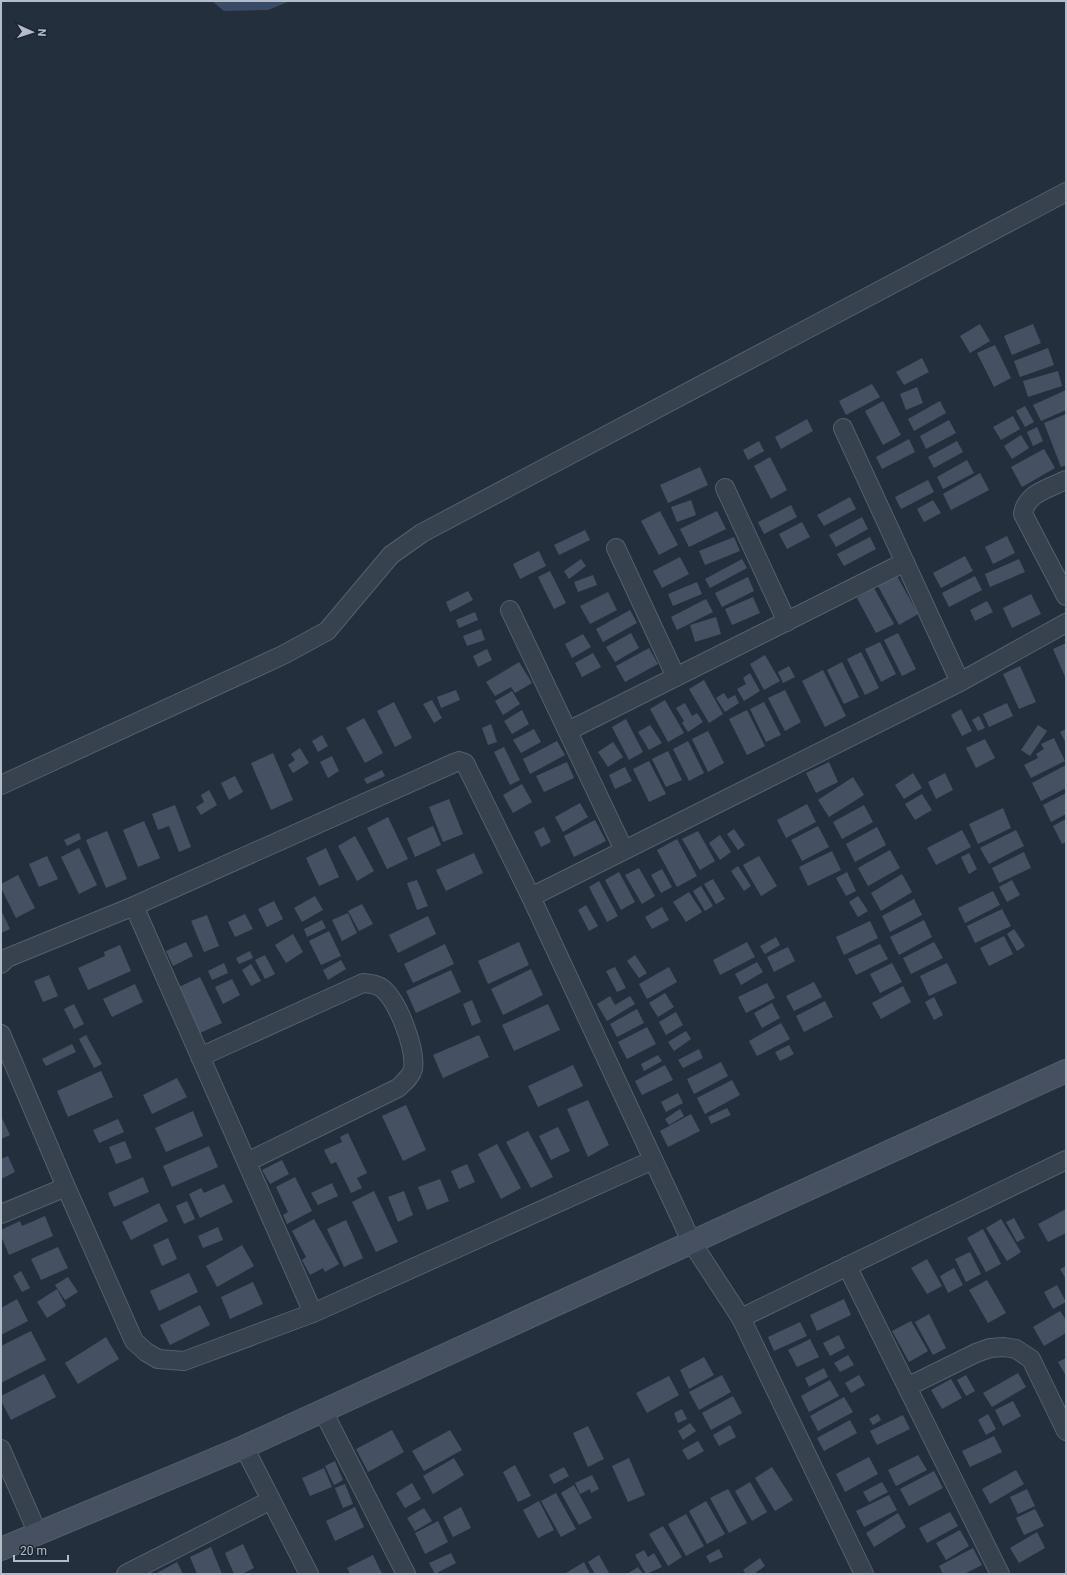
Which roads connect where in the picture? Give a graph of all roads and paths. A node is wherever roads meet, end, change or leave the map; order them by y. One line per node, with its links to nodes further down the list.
1 (1066, 192): 14 (street)
2 (843, 428): 6 (street)
3 (1066, 480): 7 (street)
4 (725, 488): 9 (street)
5 (616, 548): 11 (street)
6 (905, 562): 9 (street); 12 (street)
7 (1066, 596)
8 (510, 610): 13 (street)
9 (787, 622): 11 (street)
10 (1066, 622): 12 (street)
11 (676, 677): 13 (street)
12 (960, 682): 15 (street)
13 (568, 731): 15 (street)
14 (1, 785)
15 (624, 850): 16 (street)
16 (531, 897): 17 (street); 22 (street)
17 (134, 906): 18 (street); 20 (street)
18 (1, 964)
19 (1, 1034): 25 (street)
20 (200, 1057): 24 (street); 24 (street)
21 (1066, 1071): 27 (street)
22 (653, 1160): 27 (street); 29 (street)
23 (1066, 1160): 28 (street)
24 (247, 1162): 29 (street)
25 (66, 1187): 26 (street); 29 (street)
26 (1, 1214)
27 (692, 1243): 30 (street); 32 (street)
28 (847, 1266): 30 (street); 31 (street)
29 (313, 1313)
30 (741, 1318): 42 (street)
31 (907, 1387): 33 (street); 43 (street)
32 (323, 1411): 34 (street); 41 (street)
33 (1066, 1431)
34 (244, 1447): 36 (street); 37 (street)
35 (1, 1451): 37 (street)
36 (271, 1500): 39 (street); 40 (street)
37 (38, 1534): 38 (street)
38 (1, 1549)
39 (126, 1574)
40 (309, 1574)
41 (406, 1574)
42 (864, 1574)
43 (1000, 1574)

